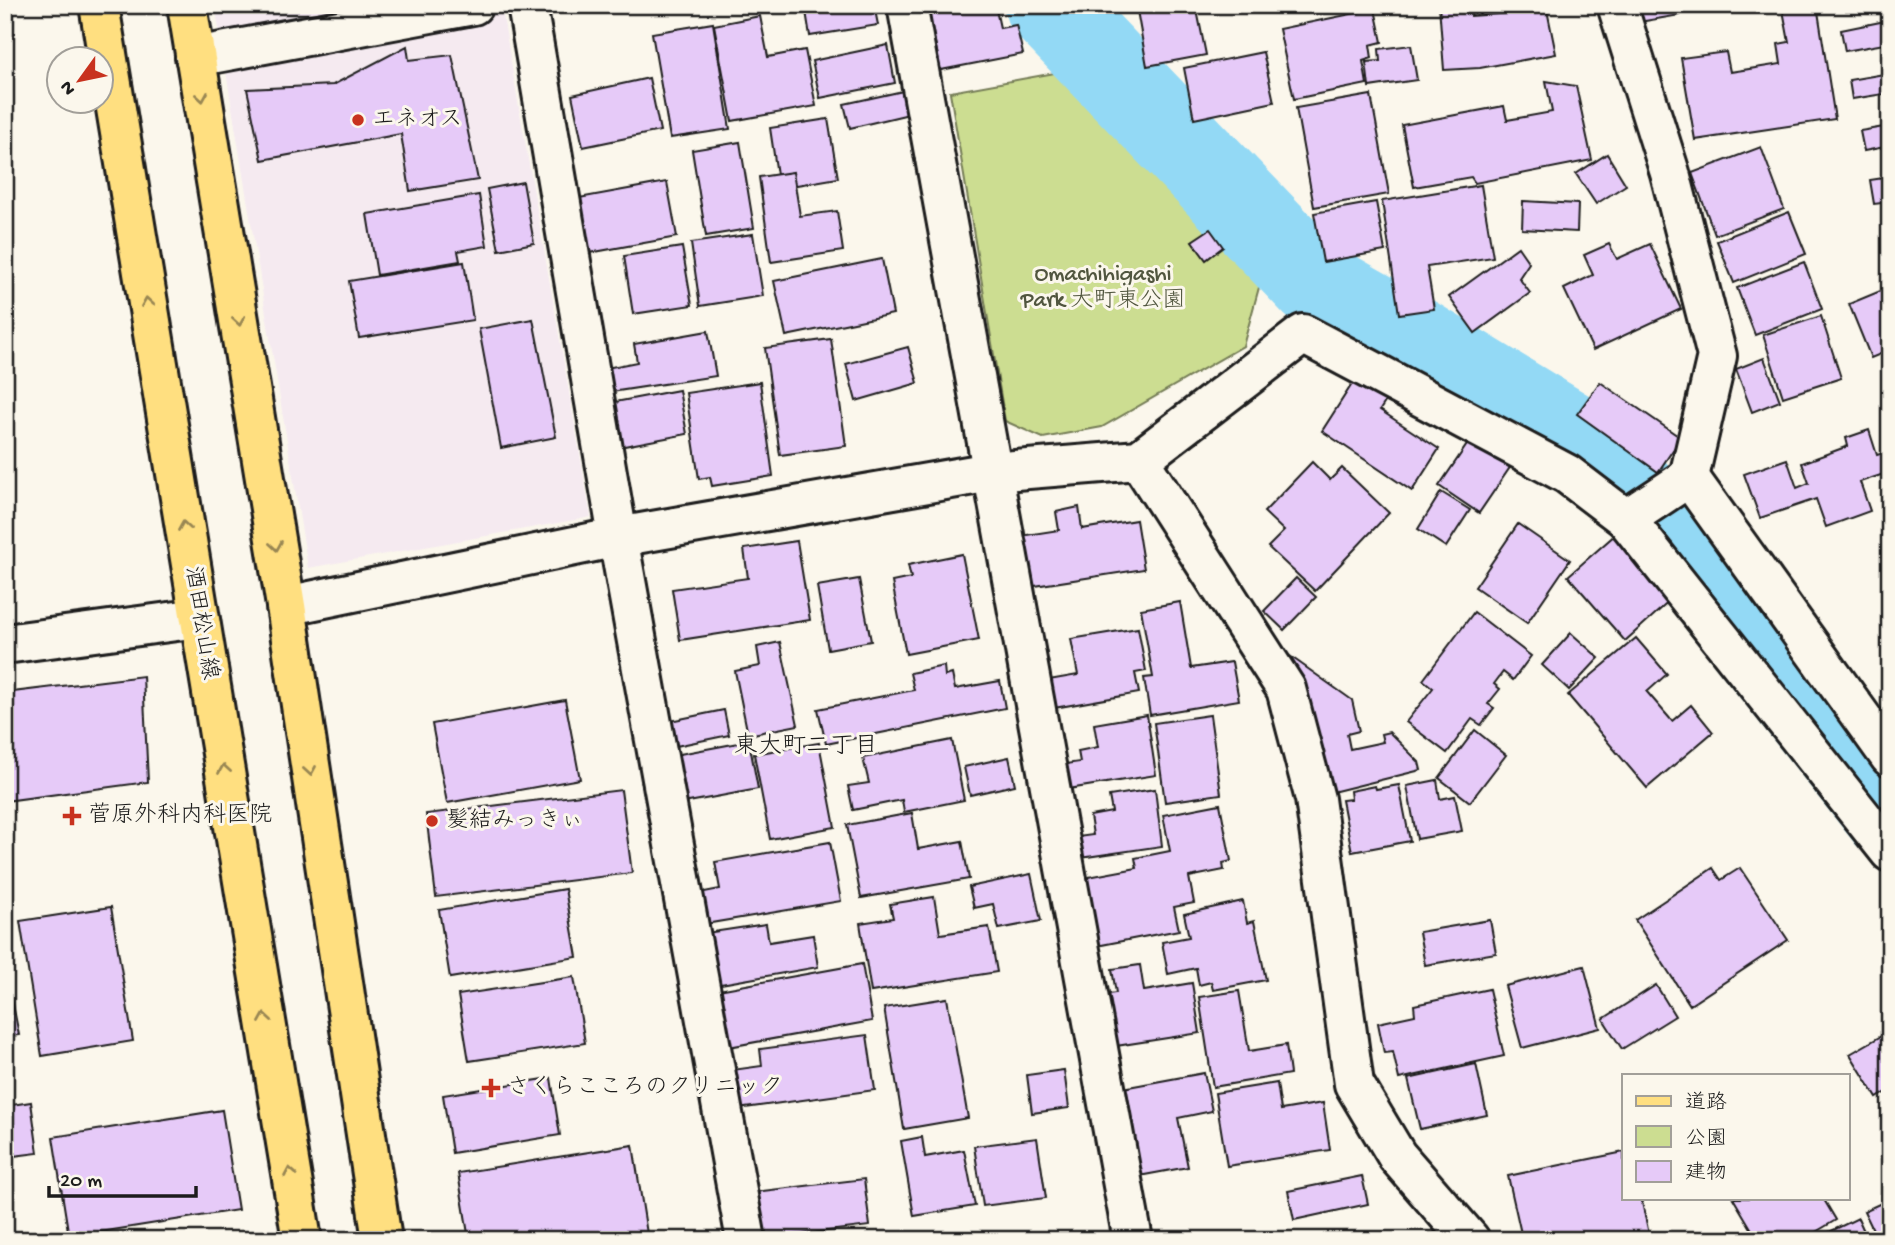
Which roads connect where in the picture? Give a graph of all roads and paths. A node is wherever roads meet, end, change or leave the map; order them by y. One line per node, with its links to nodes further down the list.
1 (99, 5): 14 (main road, 酒田松山線, one-way to 1)
2 (187, 5): 7 (main road)
3 (473, 5): 7 (street)
4 (527, 5): 12 (street)
5 (907, 5): 9 (street)
6 (1618, 5): 10 (street)
7 (195, 57): 13 (main road, one-way to 13)
8 (1139, 460): 9 (street); 11 (street); 22 (street)
9 (992, 472): 12 (street); 21 (street)
10 (1689, 477): 11 (street); 16 (street)
11 (1626, 519): 17 (street)
12 (618, 537): 13 (street); 20 (street)
13 (286, 606): 19 (main road, one-way to 19)
14 (199, 618): 15 (street); 18 (main road, 酒田松山線, one-way to 14)
15 (5, 644)
16 (1890, 757)
17 (1890, 852)
18 (302, 1240)
19 (382, 1240)
20 (746, 1240)
21 (1133, 1240)
22 (1470, 1240)

